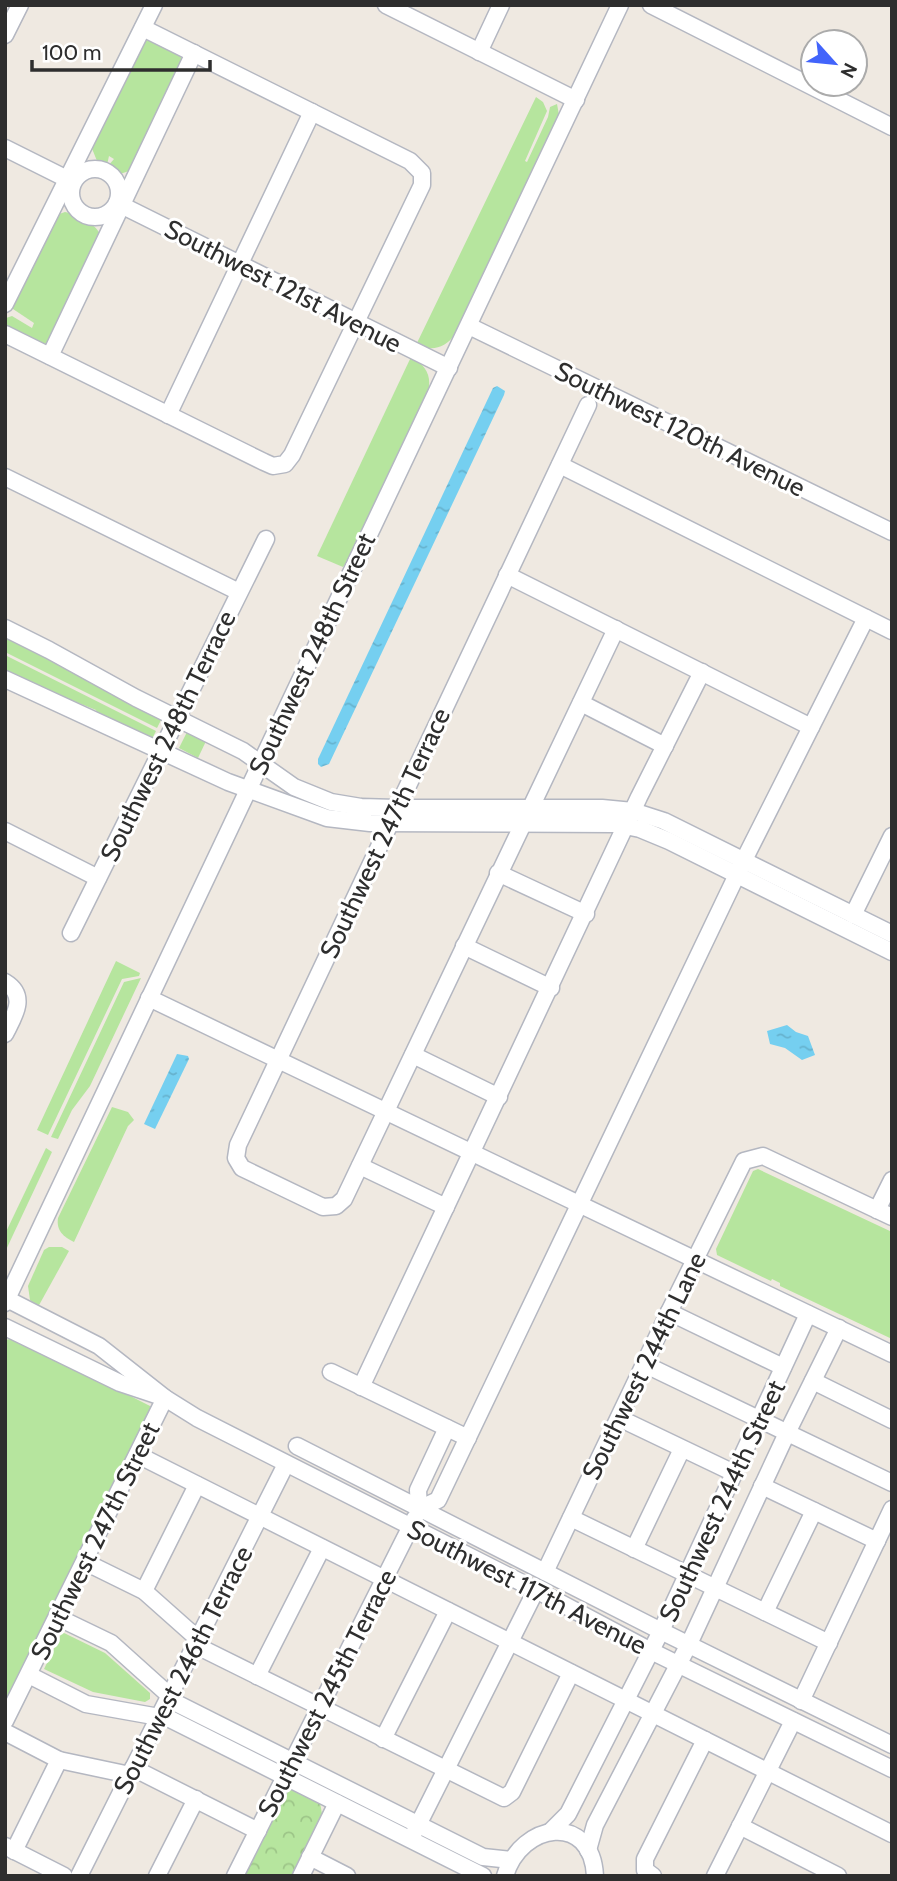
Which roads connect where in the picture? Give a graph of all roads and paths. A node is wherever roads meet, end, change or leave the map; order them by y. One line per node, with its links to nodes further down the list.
1 (20, 5): 8 (street)
2 (154, 5): 7 (street)
3 (386, 5): 9 (street)
4 (501, 5): 9 (street)
5 (620, 5): 11 (street, Southwest 248th Street)
6 (651, 5): 13 (street)
7 (143, 27): 10 (street); 15 (street)
8 (5, 35)
9 (479, 52): 11 (street)
10 (194, 53): 12 (street); 16 (street)
11 (576, 100): 20 (street, Southwest 248th Street)
12 (312, 112): 17 (street); 19 (street)
13 (892, 127)
14 (5, 148): 15 (street)
15 (70, 181): 16 (street); 16 (street); 18 (street)
16 (119, 204): 17 (street, Southwest 121st Avenue); 22 (street)
17 (239, 264): 19 (street, Southwest 121st Avenue); 25 (street)
18 (5, 304)
19 (356, 323): 23 (street, Southwest 121st Avenue); 25 (street)
20 (469, 326): 23 (street, Southwest 248th Street); 28 (street, Southwest 120th Avenue)
21 (5, 334): 22 (street)
22 (50, 356): 25 (street)
23 (449, 368): 43 (street, Southwest 248th Street)
24 (588, 405): 26 (street, Southwest 247th Terrace)
25 (169, 415)
26 (560, 465): 30 (street, Southwest 247th Terrace); 32 (street)
27 (5, 477): 31 (street)
28 (892, 532)
29 (266, 539): 31 (street, Southwest 248th Terrace)
30 (507, 575): 34 (street); 45 (street, Southwest 247th Terrace)
31 (239, 592): 39 (street, Southwest 248th Terrace)
32 (866, 618): 35 (street); 40 (street)
33 (5, 628): 39 (street)
34 (616, 629): 36 (street); 38 (street)
35 (892, 631)
36 (702, 672): 40 (street); 41 (street)
37 (5, 679): 42 (street)
38 (581, 703): 41 (street); 46 (street)
39 (177, 719): 42 (street, Southwest 248th Terrace); 43 (street)
40 (811, 727): 52 (street)
41 (665, 746): 47 (street)
42 (162, 750): 44 (street); 54 (street, Southwest 248th Terrace)
43 (260, 763): 44 (street, Southwest 248th Street); 45 (street)
44 (248, 788): 48 (street); 63 (street, Southwest 248th Street)
45 (397, 808): 46 (street); 48 (street, Southwest 247th Terrace)
46 (531, 808): 47 (street); 49 (street)
47 (630, 818): 49 (street); 52 (street); 55 (street)
48 (389, 823): 49 (street); 66 (street, Southwest 247th Terrace)
49 (523, 824): 53 (street)
50 (5, 831): 54 (street)
51 (892, 836): 56 (street)
52 (740, 868): 56 (street); 60 (street); 72 (street)
53 (499, 873): 55 (street); 59 (street)
54 (98, 878): 57 (street, Southwest 248th Terrace)
55 (586, 914): 62 (street)
56 (853, 915): 58 (street)
57 (71, 933)
58 (892, 934)
59 (464, 946): 62 (street); 65 (street)
60 (892, 952)
61 (11, 988): 64 (street)
62 (551, 988): 67 (street)
63 (149, 998): 66 (street); 76 (street, Southwest 248th Street)
64 (5, 1034)
65 (413, 1055): 67 (street); 68 (street)
66 (278, 1059): 68 (street); 70 (street, Southwest 247th Terrace)
67 (499, 1097): 69 (street)
68 (386, 1110): 69 (street); 70 (street)
69 (472, 1153): 72 (street); 73 (street)
70 (360, 1166): 73 (street)
71 (892, 1180): 74 (street)
72 (580, 1205): 75 (street); 93 (street)
73 (446, 1207): 86 (street)
74 (884, 1214): 75 (street, Southwest 244th Lane)
75 (694, 1260): 77 (street, Southwest 244th Lane); 78 (street)
76 (6, 1300): 87 (street, Southwest 117th Avenue)
77 (669, 1312): 82 (street, Southwest 244th Lane); 83 (street)
78 (808, 1314): 80 (street); 83 (street, Southwest 244th Street)
79 (5, 1327): 87 (street, Southwest 117th Avenue)
80 (839, 1328): 81 (street); 85 (street, Southwest 244th Street)
81 (892, 1354)
82 (644, 1364): 88 (street, Southwest 244th Lane); 89 (street)
83 (783, 1367): 89 (street, Southwest 244th Street)
84 (331, 1372): 86 (street)
85 (813, 1381): 90 (street); 92 (street, Southwest 244th Street)
86 (361, 1387): 91 (street)
87 (165, 1398): 96 (street, Southwest 247th Street); 97 (street, Southwest 117th Avenue)
88 (619, 1418): 95 (street); 106 (street, Southwest 244th Lane)
89 (759, 1420): 92 (street); 98 (street, Southwest 244th Street)
90 (892, 1420)
91 (447, 1428): 93 (street); 103 (street)
92 (787, 1433): 99 (street); 101 (street, Southwest 244th Street)
93 (468, 1438): 103 (street)
94 (297, 1447): 103 (street, Southwest 117th Avenue)
95 (682, 1449): 98 (street); 110 (street)
96 (138, 1455): 100 (street); 111 (street, Southwest 247th Street)
97 (286, 1464): 105 (street, Southwest 246th Terrace); 107 (street, Southwest 117th Avenue)
98 (734, 1473): 113 (street, Southwest 244th Street)
99 (892, 1483)
100 (197, 1485): 105 (street); 117 (street)
101 (761, 1486): 104 (street); 115 (street, Southwest 244th Street)
102 (892, 1509): 108 (street)
103 (419, 1510): 107 (street, Southwest 245th Terrace); 112 (street, Southwest 117th Avenue)
104 (814, 1511): 108 (street); 119 (street)
105 (260, 1517): 109 (street); 122 (street, Southwest 246th Terrace)
106 (571, 1518): 110 (street); 112 (street, Southwest 244th Lane)
107 (411, 1527): 114 (street, Southwest 245th Terrace); 116 (street, Southwest 117th Avenue)
108 (877, 1541): 124 (street)
109 (322, 1548): 114 (street); 130 (street)
110 (634, 1549): 113 (street)
111 (85, 1562): 117 (street); 120 (street, Southwest 247th Street)
112 (545, 1572): 121 (street, Southwest 117th Avenue)
113 (684, 1573): 115 (street); 121 (street, Southwest 244th Street)
114 (385, 1579): 118 (street); 134 (street, Southwest 245th Terrace)
115 (717, 1589): 119 (street); 125 (street, Southwest 244th Street)
116 (537, 1590): 123 (street); 126 (street, Southwest 117th Avenue)
117 (144, 1591): 122 (street)
118 (448, 1611): 123 (street); 140 (street)
119 (765, 1612): 124 (street)
120 (57, 1617): 129 (street, Southwest 247th Street); 131 (street)
121 (661, 1631): 125 (street, Southwest 117th Avenue); 126 (street, Southwest 244th Street)
122 (197, 1642): 130 (street); 131 (street, Southwest 246th Terrace)
123 (510, 1642): 128 (street); 146 (street)
124 (829, 1643): 133 (street)
125 (688, 1644): 127 (street, Southwest 244th Street); 133 (street, Southwest 117th Avenue)
126 (651, 1651): 127 (street, Southwest 117th Avenue); 132 (street, Southwest 244th Street)
127 (678, 1664): 135 (street, Southwest 244th Street); 138 (street, Southwest 117th Avenue)
128 (572, 1673): 132 (street); 146 (street)
129 (29, 1675): 136 (street); 137 (street, Southwest 247th Street)
130 (257, 1676): 134 (street)
131 (169, 1697): 136 (street, Southwest 246th Terrace); 144 (street)
132 (625, 1700): 135 (street); 155 (street, Southwest 244th Street)
133 (801, 1701): 142 (street, Southwest 117th Avenue)
134 (320, 1707): 140 (street); 144 (street, Southwest 245th Terrace)
135 (652, 1713): 141 (street); 159 (street, Southwest 244th Street)
136 (160, 1716): 147 (street, Southwest 246th Terrace); 149 (street)
137 (5, 1721)
138 (793, 1721): 145 (street, Southwest 117th Avenue); 148 (street)
139 (5, 1732): 143 (street)
140 (383, 1739): 146 (street)
141 (705, 1740): 148 (street); 171 (street)
142 (892, 1745)
143 (59, 1760): 147 (street); 158 (street)
144 (293, 1761): 149 (street, Southwest 245th Terrace); 152 (street)
145 (892, 1769)
146 (446, 1770): 152 (street)
147 (132, 1771): 150 (street); 164 (street, Southwest 246th Terrace)
148 (767, 1771): 153 (street); 156 (street)
149 (284, 1780): 151 (street); 154 (street, Southwest 245th Terrace)
150 (196, 1800): 154 (street); 165 (street)
151 (337, 1803): 157 (street); 160 (street)
152 (418, 1824): 157 (street); 161 (street)
153 (740, 1826): 172 (street); 173 (street)
154 (258, 1831): 166 (street, Southwest 245th Terrace)
155 (550, 1832): 159 (street); 161 (street)
156 (892, 1834)
157 (411, 1840): 162 (street)
158 (10, 1848): 163 (street)
159 (588, 1850): 170 (street)
160 (310, 1857): 167 (street); 168 (street)
161 (508, 1868)
162 (458, 1870): 169 (street)
163 (64, 1876)
164 (79, 1876)
165 (158, 1876)
166 (235, 1876)
167 (301, 1876)
168 (347, 1876)
169 (483, 1876)
170 (595, 1876)
171 (653, 1876)
172 (715, 1876)
173 (838, 1876)

